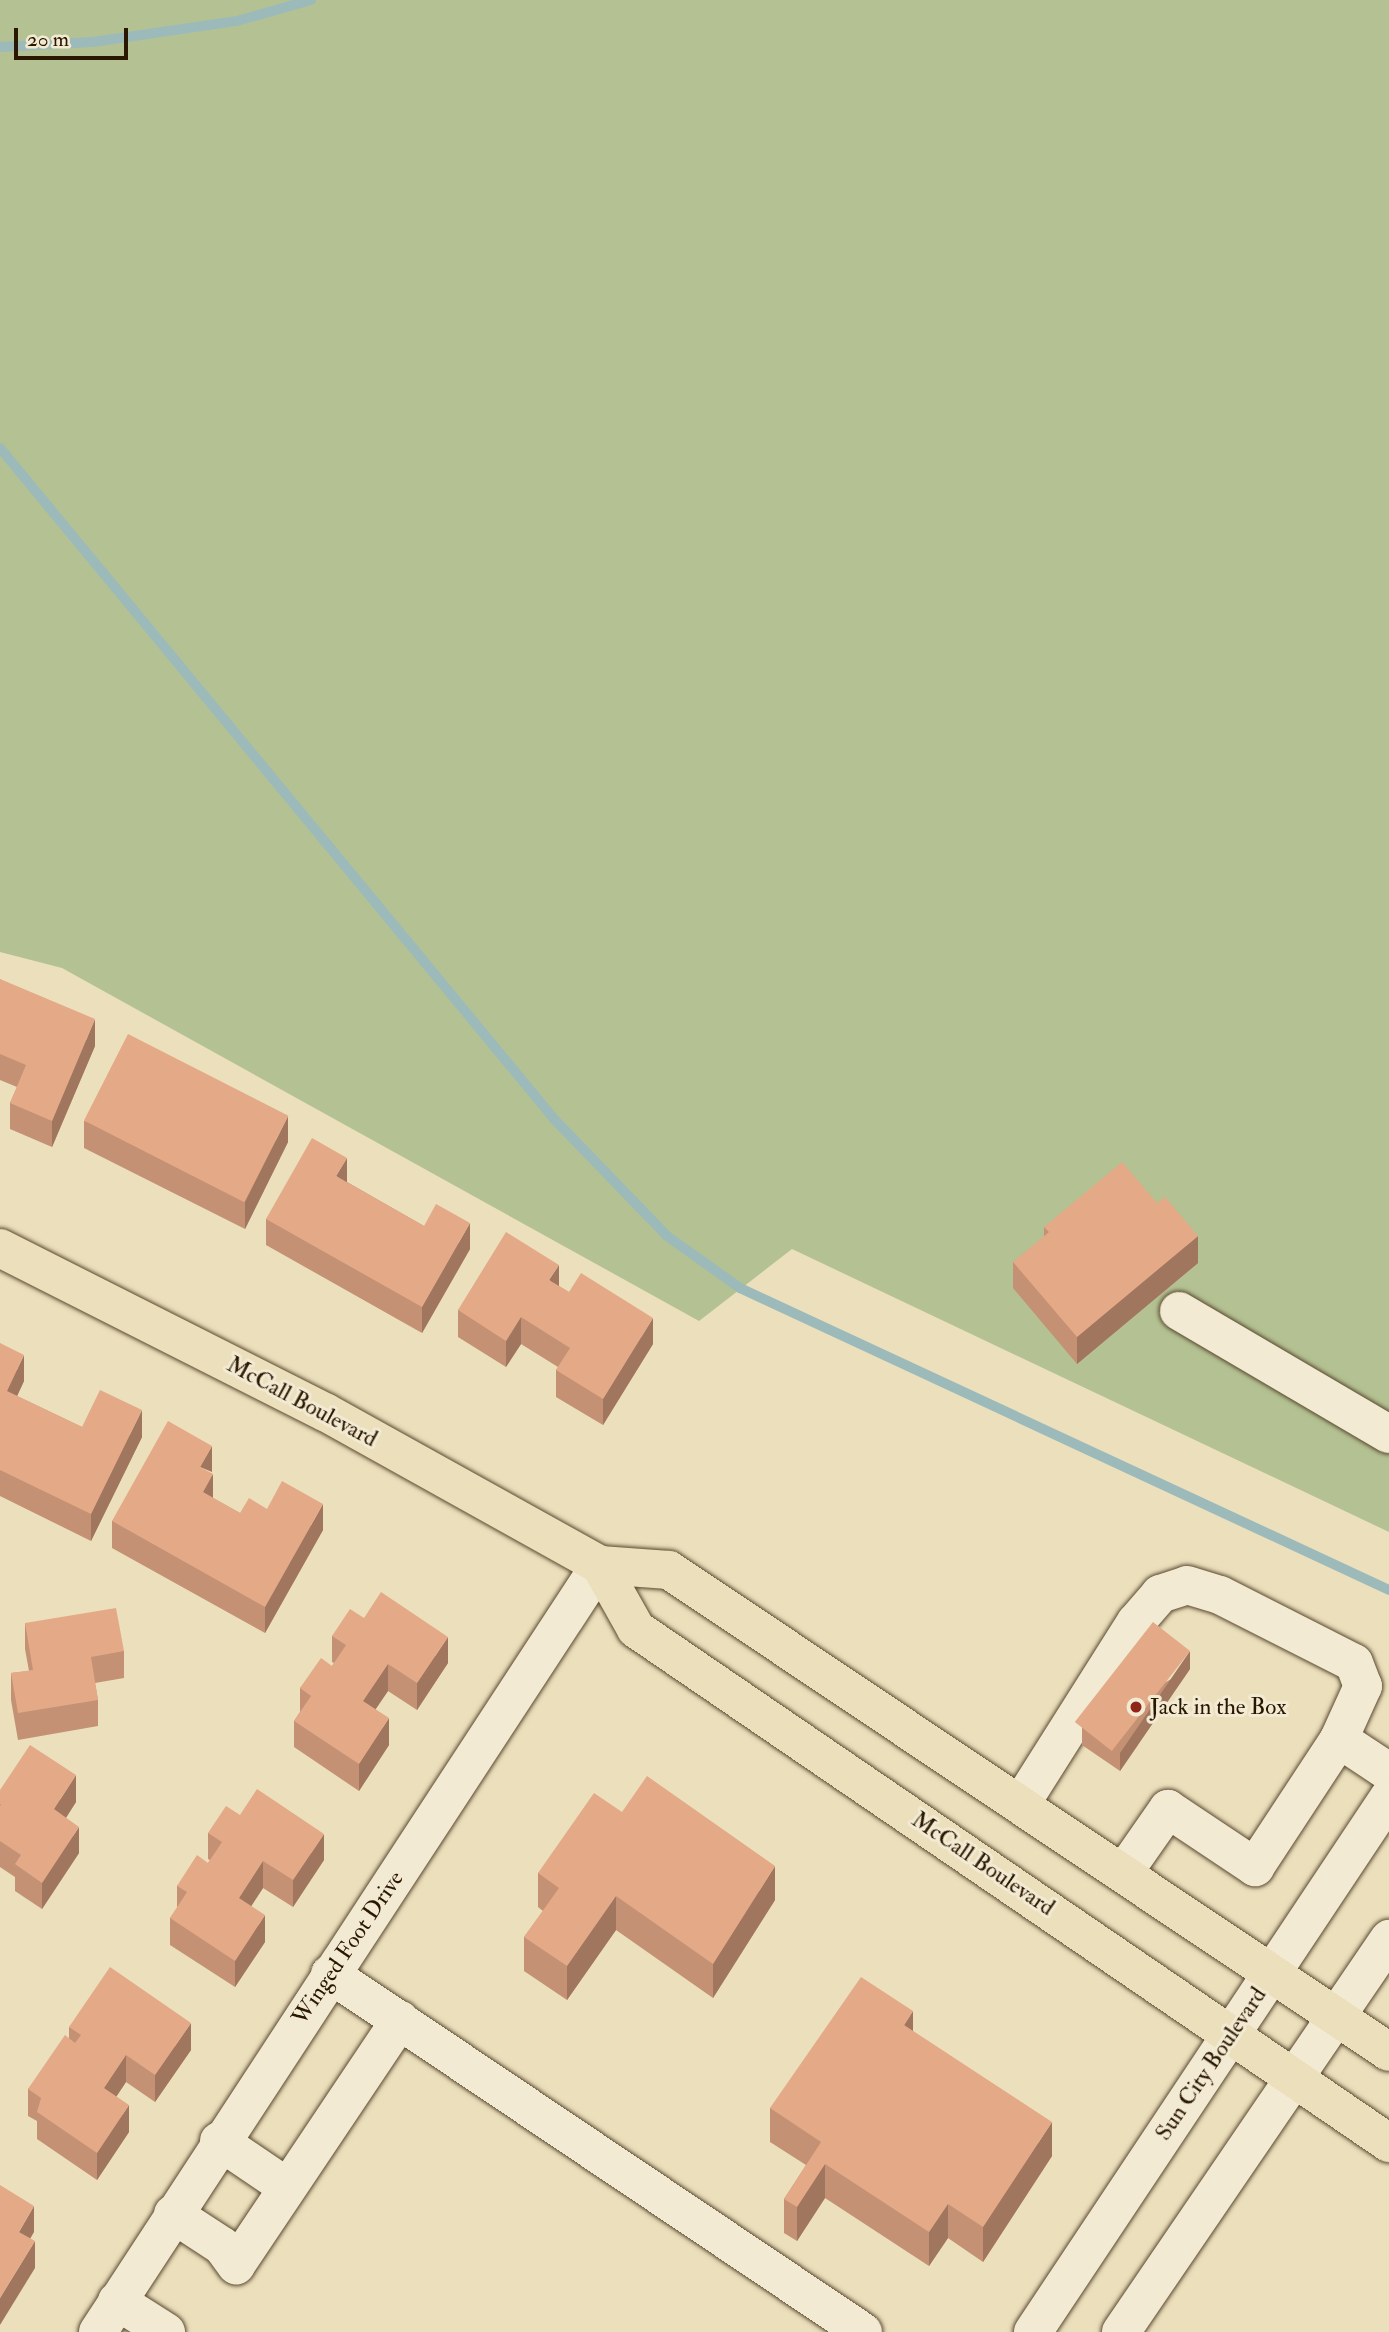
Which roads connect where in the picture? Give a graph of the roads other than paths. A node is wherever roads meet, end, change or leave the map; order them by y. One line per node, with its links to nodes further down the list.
1 (0, 1248): 4 (main road, McCall Boulevard)
2 (1179, 1311): 3 (street)
3 (1389, 1434)
4 (600, 1565): 8 (main road, McCall Boulevard); 12 (street, Winged Foot Drive); 15 (main road, McCall Boulevard)
5 (1339, 1739): 6 (street); 8 (street); 9 (street)
6 (1389, 1772)
7 (1389, 1797): 11 (street, Sun City Boulevard)
8 (1022, 1802): 9 (main road, McCall Boulevard)
9 (1124, 1872): 11 (main road, McCall Boulevard)
10 (1389, 1939): 13 (street)
11 (1273, 1973): 13 (main road, McCall Boulevard); 15 (street, Sun City Boulevard)
12 (330, 1974): 14 (street); 18 (street, Winged Foot Drive)
13 (1339, 2017): 16 (main road, McCall Boulevard); 17 (street)
14 (400, 2020): 20 (street); 24 (street)
15 (1231, 2033): 17 (main road, McCall Boulevard); 25 (street, Sun City Boulevard)
16 (1389, 2052)
17 (1298, 2079): 19 (main road, McCall Boulevard); 26 (street)
18 (219, 2141): 20 (street); 21 (street, Winged Foot Drive)
19 (1389, 2143)
20 (287, 2187): 21 (street)
21 (173, 2214): 22 (street, Winged Foot Drive)
22 (108, 2317): 23 (street)
23 (166, 2332)
24 (863, 2332)
25 (1033, 2332)
26 (1121, 2332)

